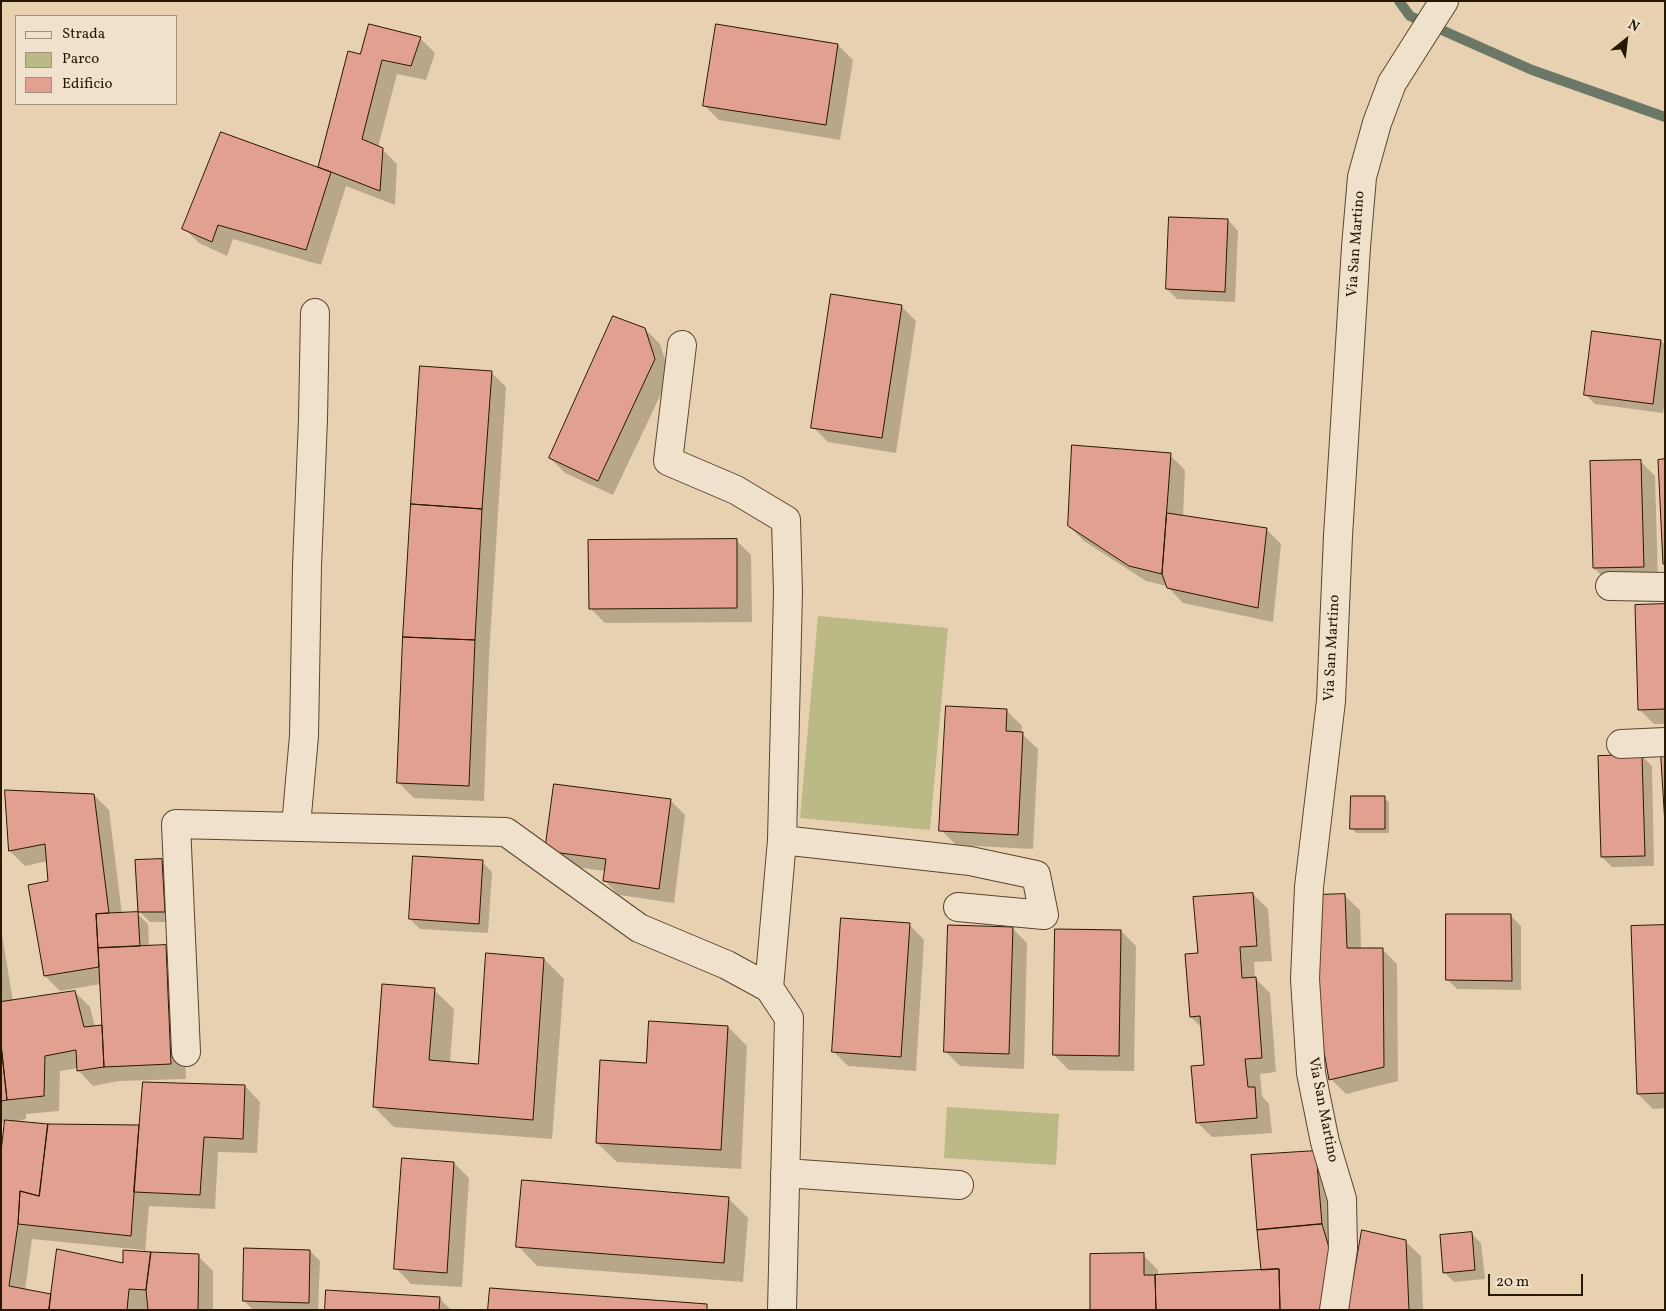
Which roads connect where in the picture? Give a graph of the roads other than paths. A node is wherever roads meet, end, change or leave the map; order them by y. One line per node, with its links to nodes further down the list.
1 (1444, 1): 16 (street, Via San Martino)
2 (315, 313): 8 (street)
3 (682, 346): 9 (street)
4 (1610, 586): 5 (street)
5 (1665, 586)
6 (1665, 742): 7 (street)
7 (1621, 744)
8 (296, 826): 11 (street); 12 (street)
9 (782, 840): 10 (street); 11 (street)
10 (958, 907)
11 (769, 988): 13 (street)
12 (186, 1052)
13 (785, 1173): 14 (street); 15 (street)
14 (959, 1185)
15 (782, 1310)
16 (1334, 1310)

